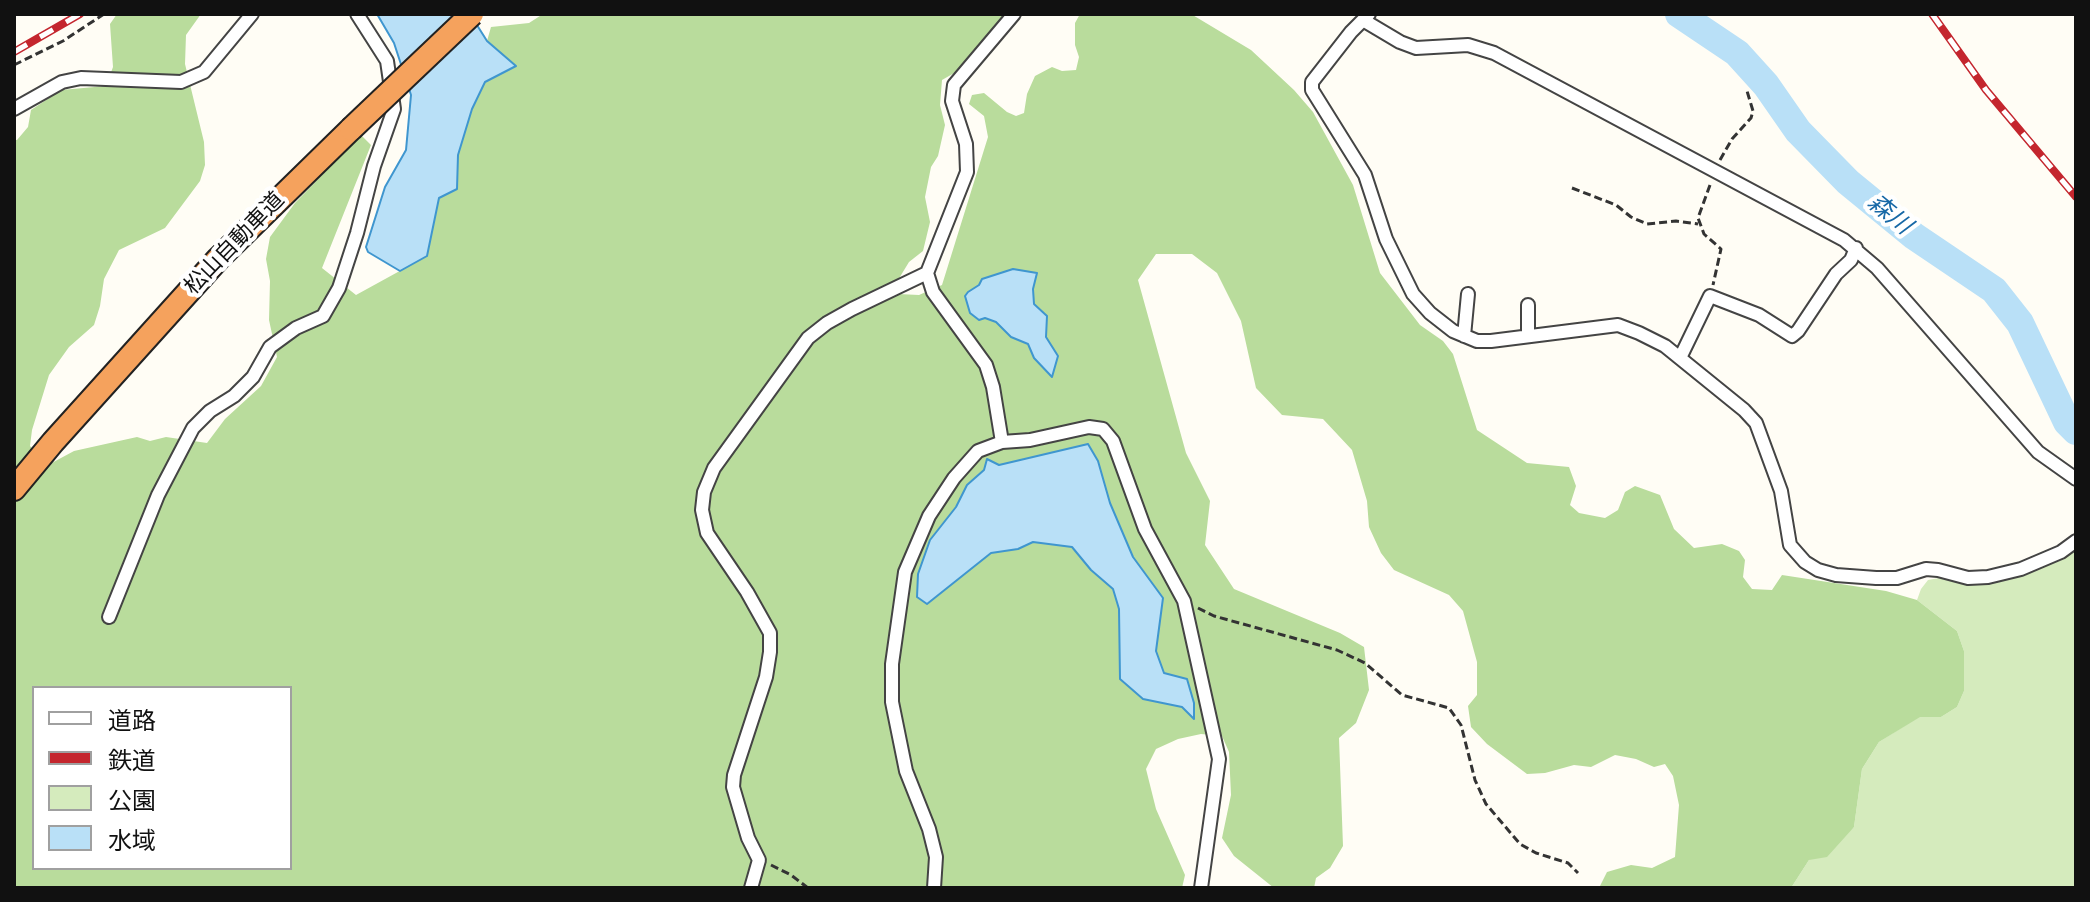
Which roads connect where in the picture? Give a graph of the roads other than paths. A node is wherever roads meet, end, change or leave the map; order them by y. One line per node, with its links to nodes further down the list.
1 (252, 14): 6 (street)
2 (357, 14): 18 (street)
3 (472, 14): 16 (highway, 松山自動車道, bridge)
4 (1014, 14): 8 (street)
5 (1366, 17): 7 (street); 11 (street)
6 (14, 109)
7 (1856, 248): 13 (street); 15 (street)
8 (927, 273): 14 (street); 19 (street)
9 (1468, 294): 11 (street)
10 (1528, 305): 12 (street)
11 (1464, 336): 12 (street)
12 (1528, 336): 13 (street)
13 (1680, 358): 17 (street)
14 (1002, 442): 20 (street); 21 (street)
15 (2076, 479)
16 (14, 489)
17 (2076, 541)
18 (109, 617)
19 (751, 888)
20 (934, 888)
21 (1201, 888)

